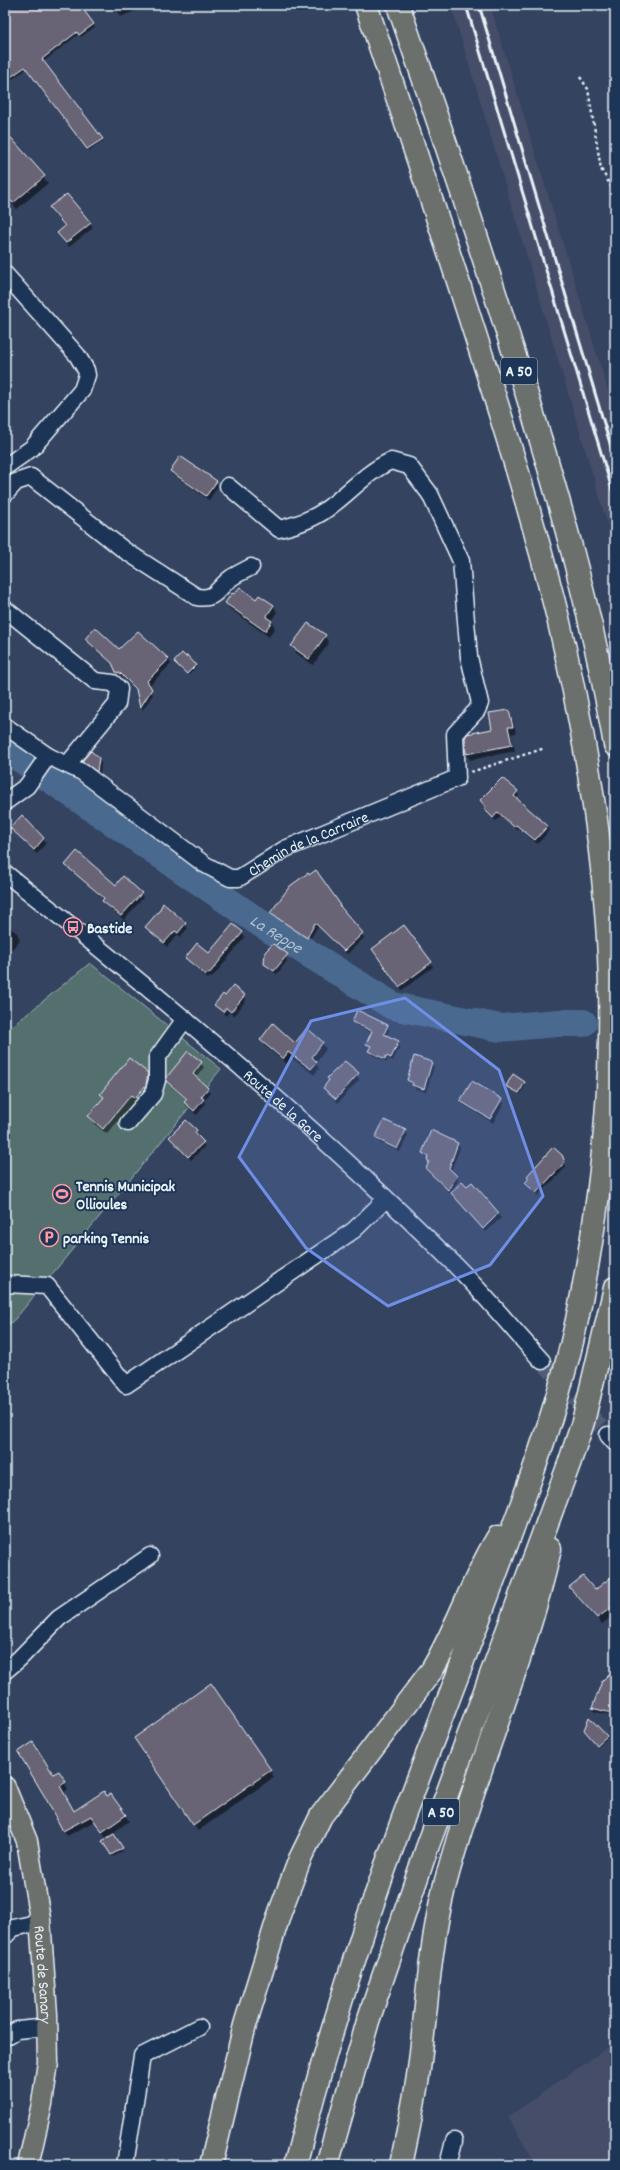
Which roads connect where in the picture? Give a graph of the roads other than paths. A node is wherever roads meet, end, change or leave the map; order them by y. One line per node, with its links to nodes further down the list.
1 (366, 5): 22 (highway, A 50)
2 (398, 5): 10 (highway, A 50)
3 (5, 274): 4 (street)
4 (5, 467)
5 (228, 486): 12 (street, Chemin de la Carraire)
6 (5, 494): 7 (street)
7 (251, 567)
8 (5, 609): 12 (street)
9 (5, 726): 11 (street, Chemin de la Carraire)
10 (615, 745)
11 (48, 756): 12 (street, Chemin de la Carraire); 13 (street)
12 (67, 765)
13 (5, 802)
14 (5, 873): 15 (street, Route de la Gare)
15 (185, 1019): 16 (street); 17 (street, Route de la Gare)
16 (128, 1123)
17 (386, 1199): 18 (street); 20 (street, Route de la Gare)
18 (5, 1284)
19 (615, 1288): 21 (highway, A 50)
20 (542, 1361)
21 (569, 1464): 38 (highway, A 50); 39 (highway)
22 (526, 1494): 36 (highway); 37 (highway, A 50)
23 (150, 1556): 24 (street)
24 (5, 1671)
25 (5, 1787): 34 (main road, Route de Sanary)
26 (6, 1811): 27 (main road, Route de Sanary)
27 (32, 1924): 28 (street); 30 (main road, Route de Sanary)
28 (5, 1936)
29 (199, 2027): 35 (street)
30 (39, 2028): 31 (street); 33 (main road, Route de Sanary)
31 (5, 2037)
32 (454, 2141): 40 (street)
33 (16, 2165)
34 (28, 2165)
35 (125, 2165)
36 (211, 2165)
37 (295, 2165)
38 (327, 2165)
39 (401, 2165)
40 (448, 2165)

